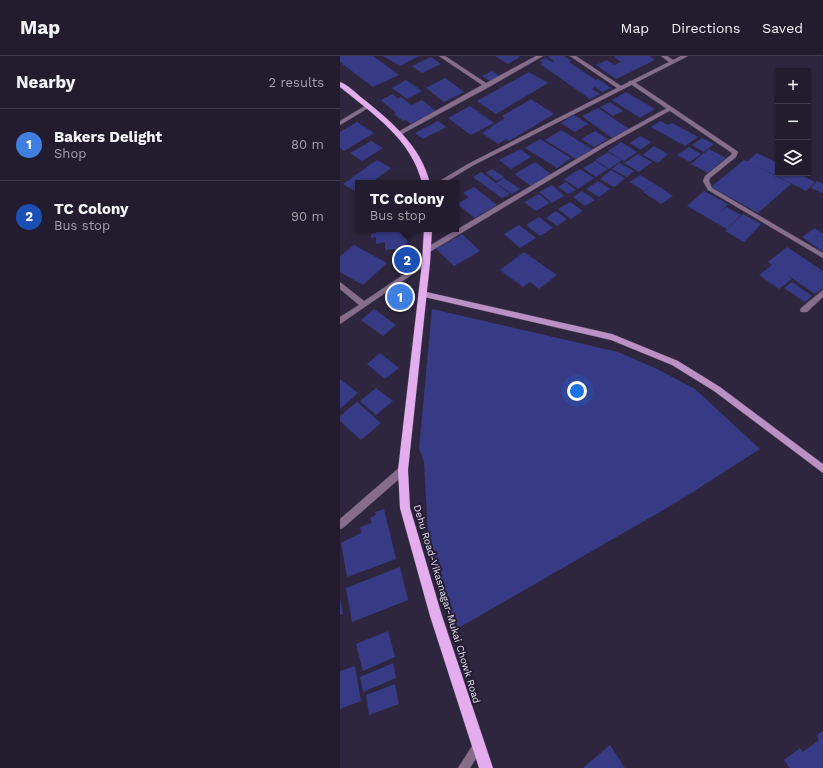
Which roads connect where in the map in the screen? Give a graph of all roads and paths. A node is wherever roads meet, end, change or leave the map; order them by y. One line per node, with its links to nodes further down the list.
1 (442, 56): 9 (street)
2 (540, 56): 9 (street)
3 (573, 56): 10 (street)
4 (664, 56): 6 (street)
5 (685, 56): 6 (street)
6 (673, 62): 7 (street)
7 (631, 82): 10 (street); 12 (street)
8 (340, 84): 11 (main road)
9 (487, 86): 14 (street)
10 (620, 88): 16 (street)
11 (368, 107): 13 (street); 14 (main road)
12 (669, 109): 17 (street); 21 (street)
13 (340, 123)
14 (398, 134): 15 (main road)
15 (425, 180)
16 (444, 180)
17 (459, 231)
18 (428, 232): 20 (main road, Dehu Road-Vikasnagar-Mukai Chowk Road)
19 (458, 232): 20 (street)
20 (426, 251): 22 (main road, Dehu Road-Vikasnagar-Mukai Chowk Road)
21 (823, 256)
22 (426, 263): 25 (main road, Dehu Road-Vikasnagar-Mukai Chowk Road); 26 (street)
23 (340, 285): 26 (street)
24 (823, 293): 27 (street)
25 (422, 294): 29 (street); 30 (main road, Dehu Road-Vikasnagar-Mukai Chowk Road)
26 (364, 305): 28 (street)
27 (804, 310)
28 (340, 321)
29 (823, 469)
30 (402, 470): 31 (street); 32 (main road, Dehu Road-Vikasnagar-Mukai Chowk Road)
31 (340, 525)
32 (478, 747): 33 (street); 34 (main road, Dehu Road-Vikasnagar-Mukai Chowk Road)
33 (463, 768)
34 (486, 768)

